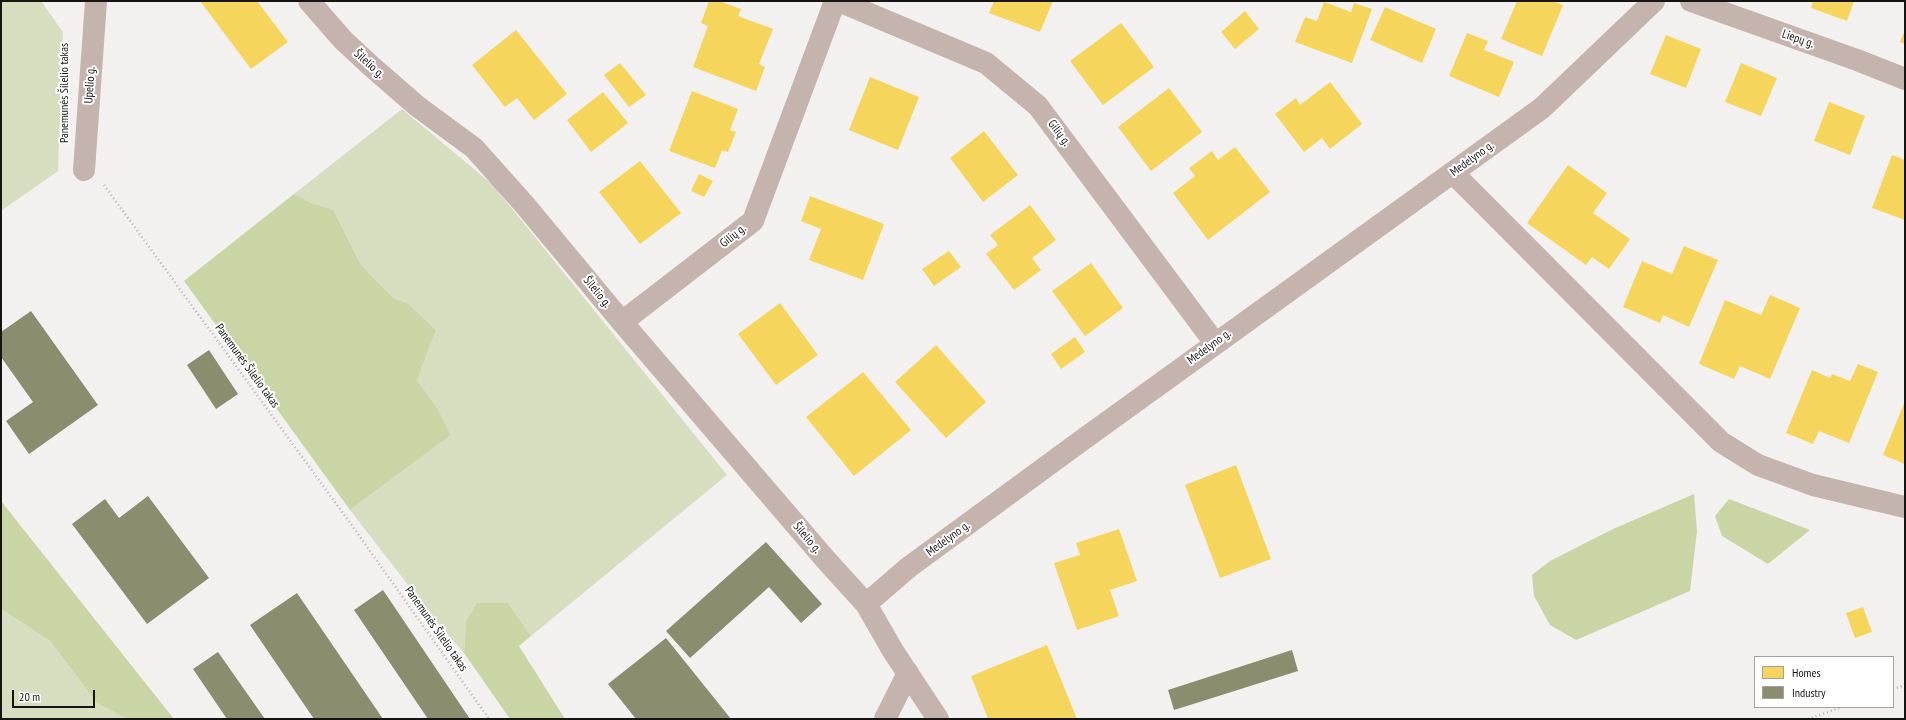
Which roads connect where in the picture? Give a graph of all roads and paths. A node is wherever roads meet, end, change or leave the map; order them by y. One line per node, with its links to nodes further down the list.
1 (96, 1): 8 (street, Upelio g.)
2 (309, 1): 10 (street, Šilelio g.)
3 (835, 1): 10 (street, Gilių g.)
4 (839, 1): 11 (street, Gilių g.)
5 (1654, 1): 9 (street, Medelyno g.)
6 (1691, 1): 7 (street, Liepų g.)
7 (1905, 79)
8 (84, 170): 18 (path, Panemunės Šilelio takas)
9 (1453, 173): 11 (street, Medelyno g.); 12 (street)
10 (622, 322): 13 (street, Šilelio g.)
11 (1215, 343): 13 (street, Medelyno g.)
12 (1905, 507)
13 (866, 604): 14 (street)
14 (908, 674): 19 (street); 20 (street)
15 (1905, 685): 16 (path)
16 (1894, 689)
17 (1839, 708): 21 (path)
18 (489, 719)
19 (885, 719)
20 (938, 719)
21 (1808, 719)

